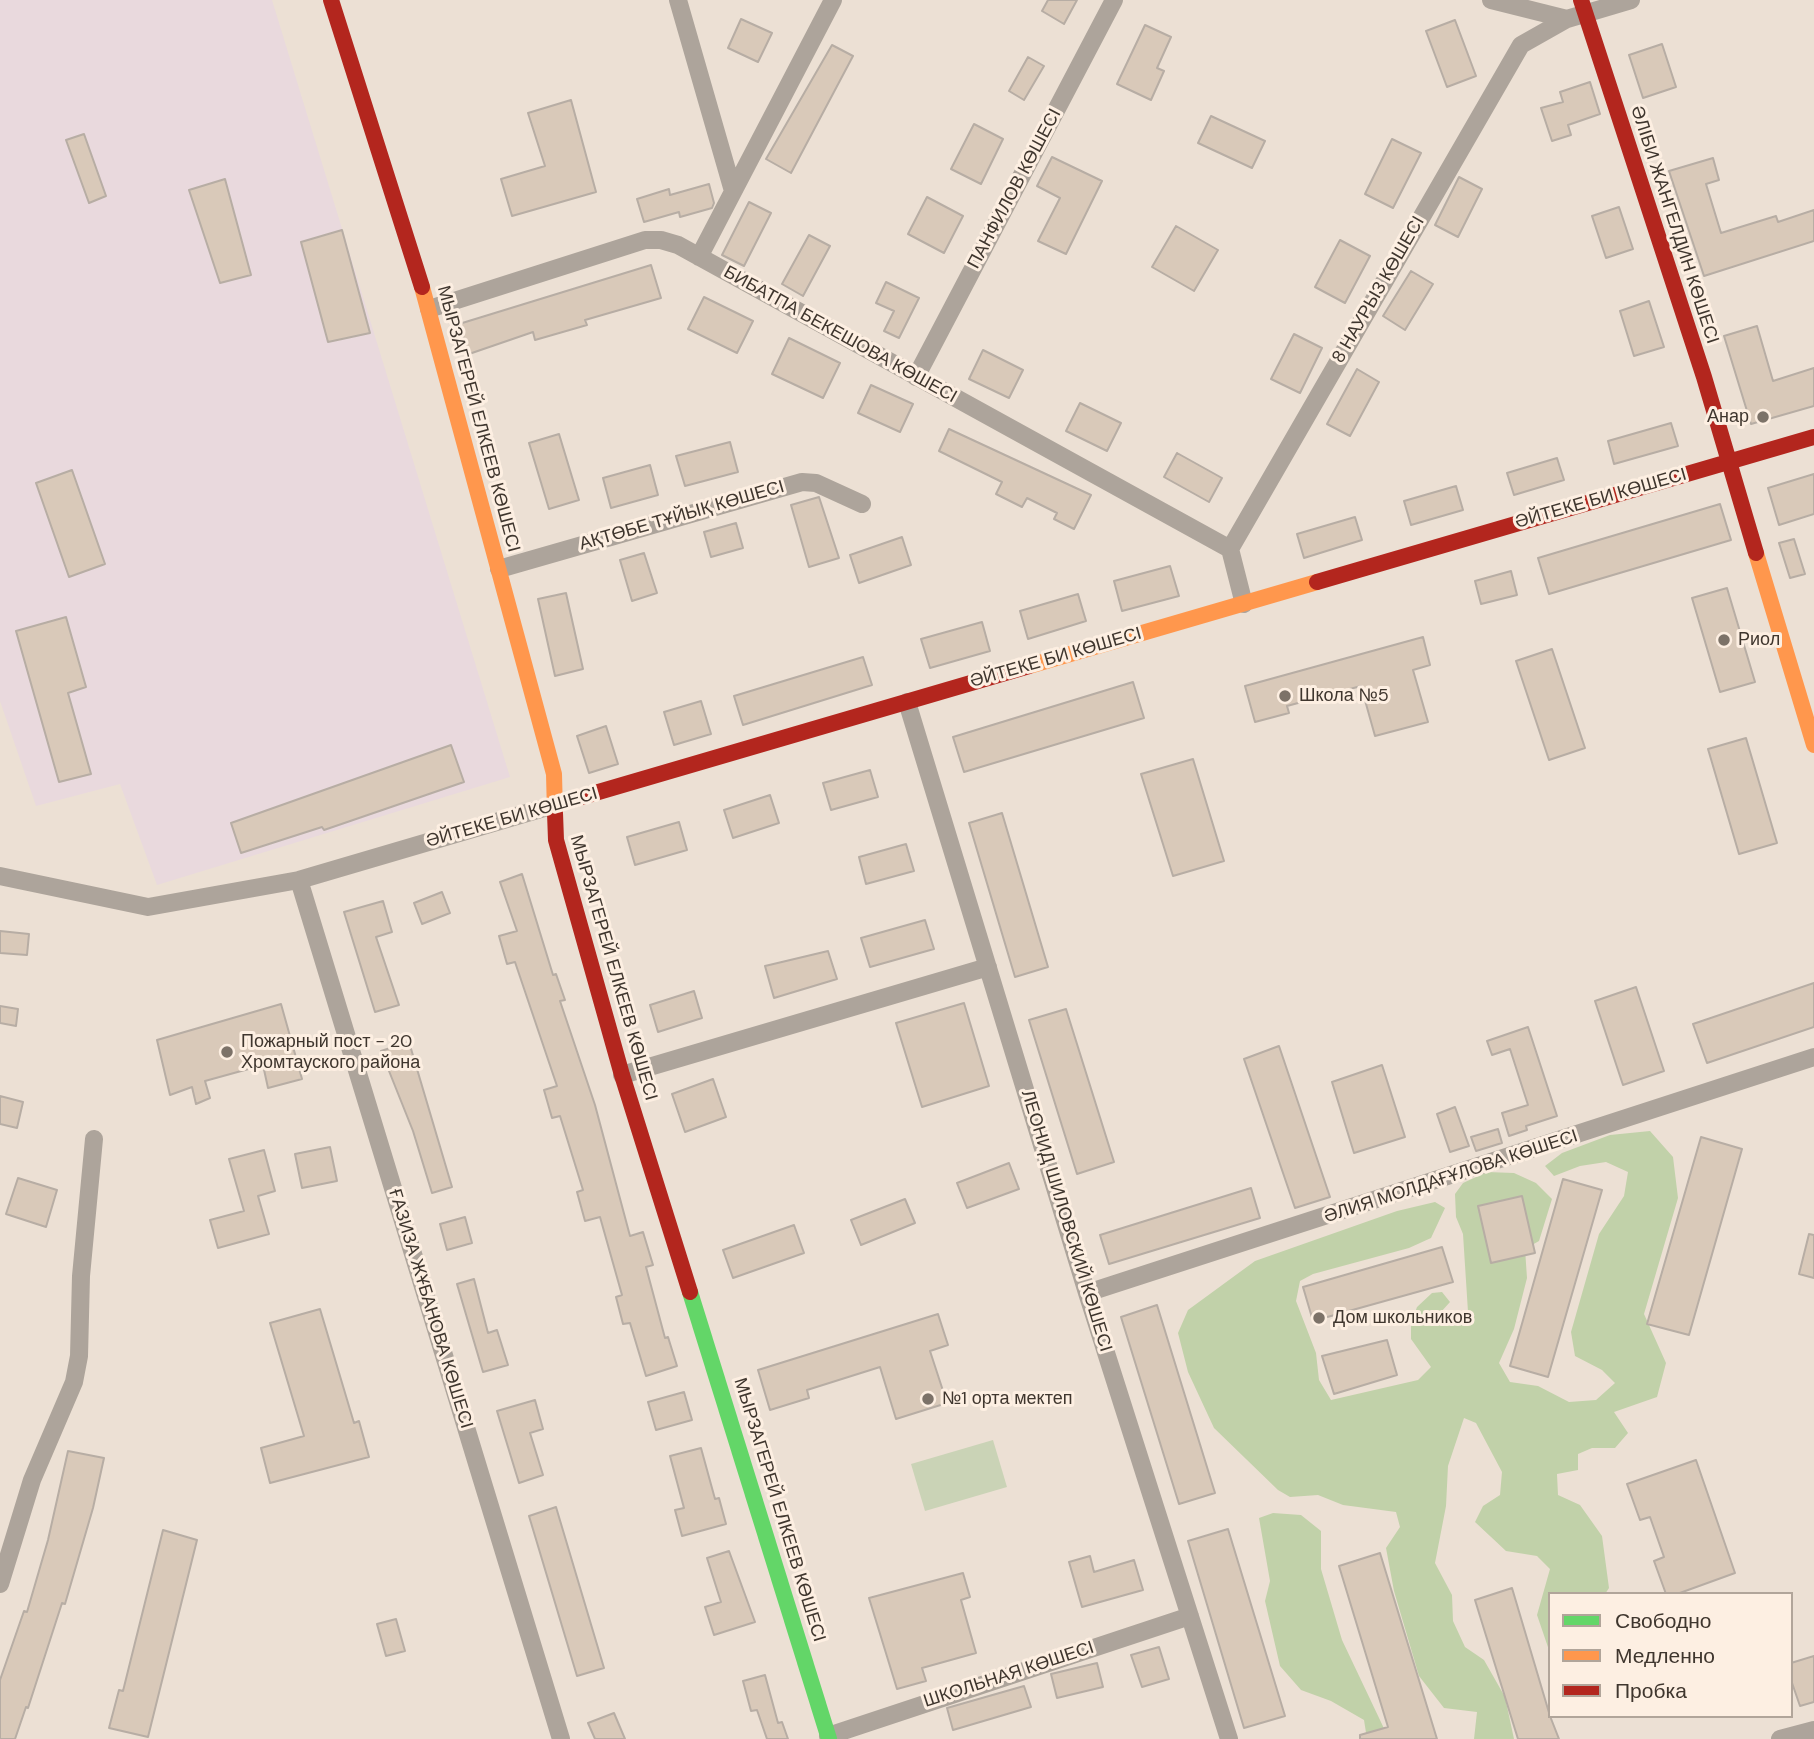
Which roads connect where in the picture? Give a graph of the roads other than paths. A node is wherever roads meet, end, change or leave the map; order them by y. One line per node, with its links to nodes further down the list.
1 (331, 0): 11 (street, МЫРЗАГЕРЕЙ ЕЛКЕЕВ КӨШЕСІ)
2 (678, 0): 9 (street)
3 (833, 0): 9 (street)
4 (1114, 0): 12 (street, ПАНФИЛОВ КӨШЕСІ)
5 (1491, 0): 8 (street)
6 (1632, 0): 7 (street, 8 НАУРЫЗ КӨШЕСІ)
7 (1583, 7): 8 (street, 8 НАУРЫЗ КӨШЕСІ); 14 (street, ӘЛІБИ ЖАНГЕЛДИН КӨШЕСІ)
8 (1567, 19): 16 (street, 8 НАУРЫЗ КӨШЕСІ)
9 (733, 191): 10 (street)
10 (699, 257): 11 (street, БИБАТПА БЕКЕШОВА КӨШЕСІ); 12 (street, БИБАТПА БЕКЕШОВА КӨШЕСІ)
11 (429, 309): 17 (street, МЫРЗАГЕРЕЙ ЕЛКЕЕВ КӨШЕСІ)
12 (916, 377): 16 (street, БИБАТПА БЕКЕШОВА КӨШЕСІ)
13 (1814, 437): 14 (street, ӘЙТЕКЕ БИ КӨШЕСІ)
14 (1730, 462): 18 (street, ӘЙТЕКЕ БИ КӨШЕСІ); 20 (street, ӘЛІБИ ЖАНГЕЛДИН КӨШЕСІ)
15 (862, 503): 17 (street, АҚТӨБЕ ТҰЙЫҚ КӨШЕСІ)
16 (1230, 549): 18 (street)
17 (499, 569): 22 (street, МЫРЗАГЕРЕЙ ЕЛКЕЕВ КӨШЕСІ)
18 (1244, 604): 19 (street, ӘЙТЕКЕ БИ КӨШЕСІ)
19 (907, 702): 22 (street, ӘЙТЕКЕ БИ КӨШЕСІ); 25 (street, ЛЕОНИД ШИЛОВСКИЙ КӨШЕСІ)
20 (1811, 727): 21 (street, ӘЛІБИ ЖАНГЕЛДИН КӨШЕСІ)
21 (1814, 745)
22 (554, 806): 24 (street, ӘЙТЕКЕ БИ КӨШЕСІ); 27 (street, МЫРЗАГЕРЕЙ ЕЛКЕЕВ КӨШЕСІ)
23 (0, 876): 24 (street, ӘЙТЕКЕ БИ КӨШЕСІ)
24 (299, 880): 34 (street, ҒАЗИЗА ЖҰБАНОВА КӨШЕСІ)
25 (988, 967): 27 (street); 29 (street, ЛЕОНИД ШИЛОВСКИЙ КӨШЕСІ)
26 (1814, 1057): 29 (street, ӘЛИЯ МОЛДАҒҰЛОВА КӨШЕСІ)
27 (622, 1075): 33 (street, МЫРЗАГЕРЕЙ ЕЛКЕЕВ КӨШЕСІ)
28 (93, 1139): 30 (street)
29 (1087, 1293): 31 (street, ЛЕОНИД ШИЛОВСКИЙ КӨШЕСІ)
30 (0, 1584)
31 (1190, 1616): 33 (street, ШКОЛЬНАЯ КӨШЕСІ); 35 (street, ЛЕОНИД ШИЛОВСКИЙ КӨШЕСІ)
32 (1814, 1730): 36 (street)
33 (829, 1737)
34 (561, 1739)
35 (1229, 1739)
36 (1780, 1739)

